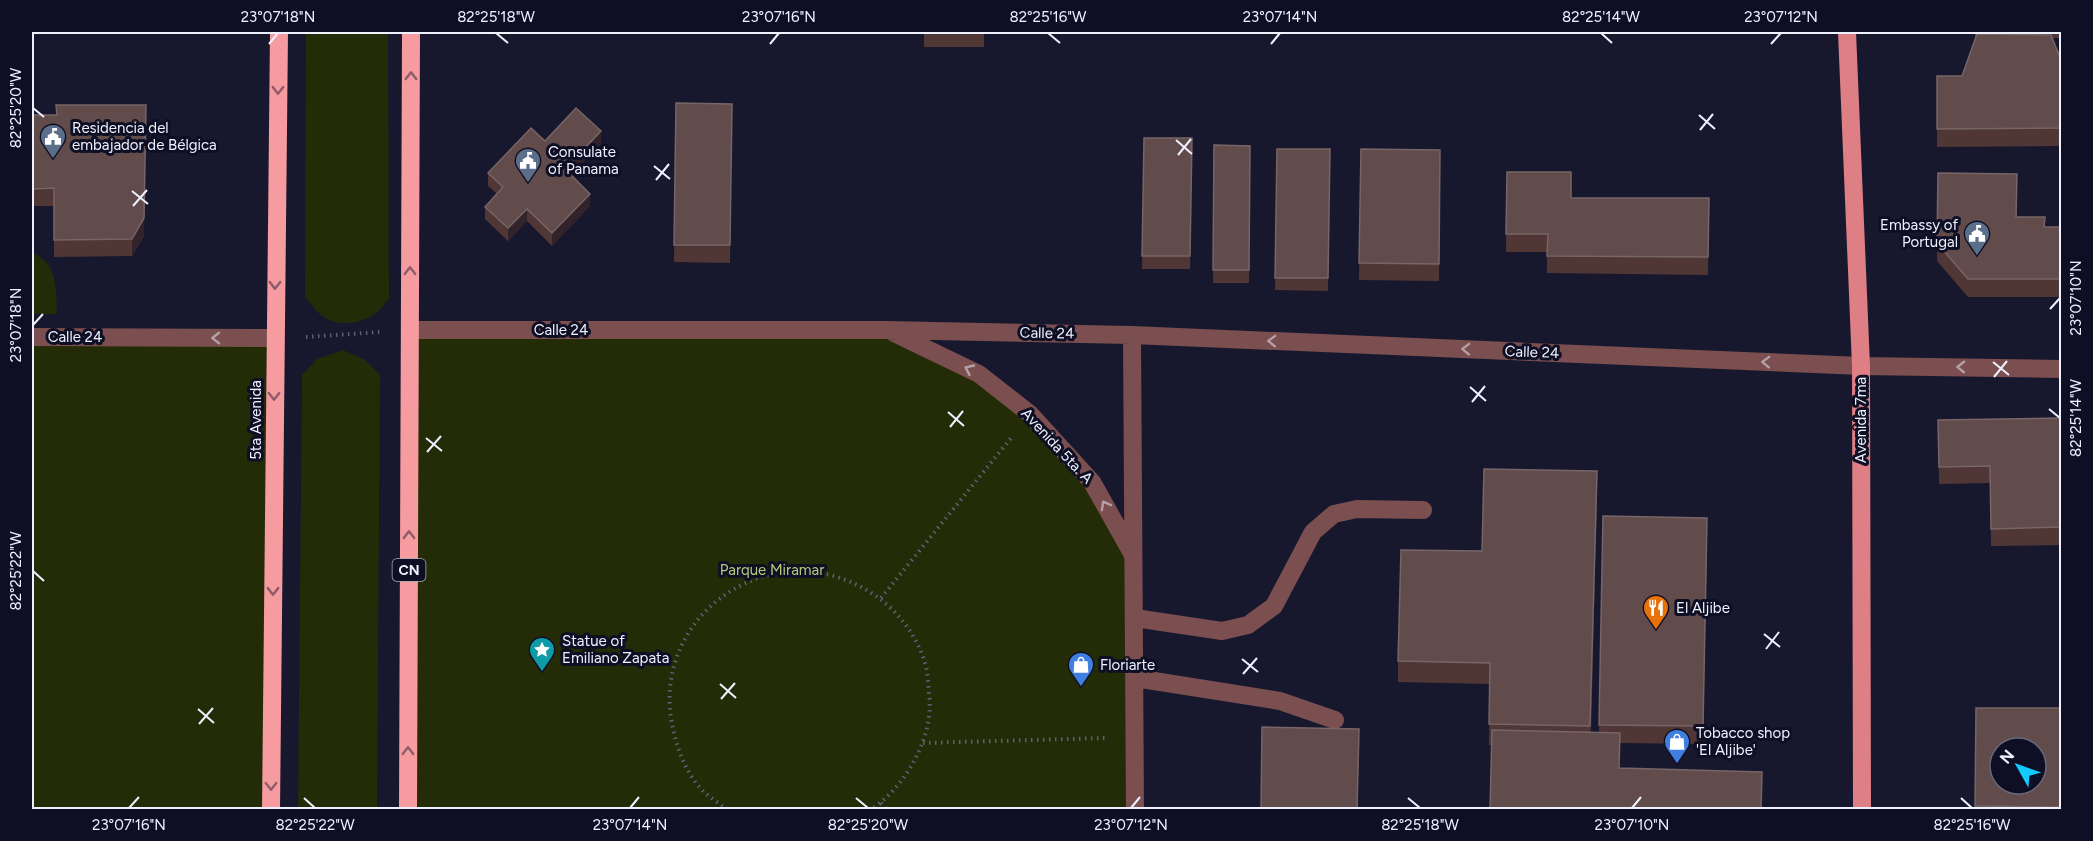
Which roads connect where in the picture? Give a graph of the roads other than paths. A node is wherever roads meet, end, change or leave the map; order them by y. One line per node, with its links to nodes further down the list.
1 (279, 32): 8 (highway, 5ta Avenida, one-way to 8)
2 (411, 32): 4 (highway, CN, one-way to 2)
3 (1847, 32): 9 (main road, Avenida 7ma)
4 (410, 330): 5 (street, Calle 24); 18 (highway, CN, one-way to 4)
5 (887, 330): 6 (street, Calle 24); 12 (street, Avenida 5ta. A, one-way to 5)
6 (1132, 335): 9 (street, Calle 24, one-way to 6); 12 (street, Avenida 5ta. A)
7 (32, 337): 8 (street, Calle 24, one-way to 7)
8 (275, 338): 17 (highway, 5ta Avenida, one-way to 17)
9 (1861, 366): 10 (street, Calle 24, one-way to 9); 19 (main road, Avenida 7ma)
10 (2061, 369)
11 (1423, 510): 13 (street)
12 (1134, 556): 13 (street, Avenida 5ta. A)
13 (1135, 618): 14 (street, Avenida 5ta. A)
14 (1135, 678): 15 (street); 16 (street, Avenida 5ta. A)
15 (1335, 720)
16 (1133, 807)
17 (271, 810)
18 (408, 810)
19 (1862, 810)

